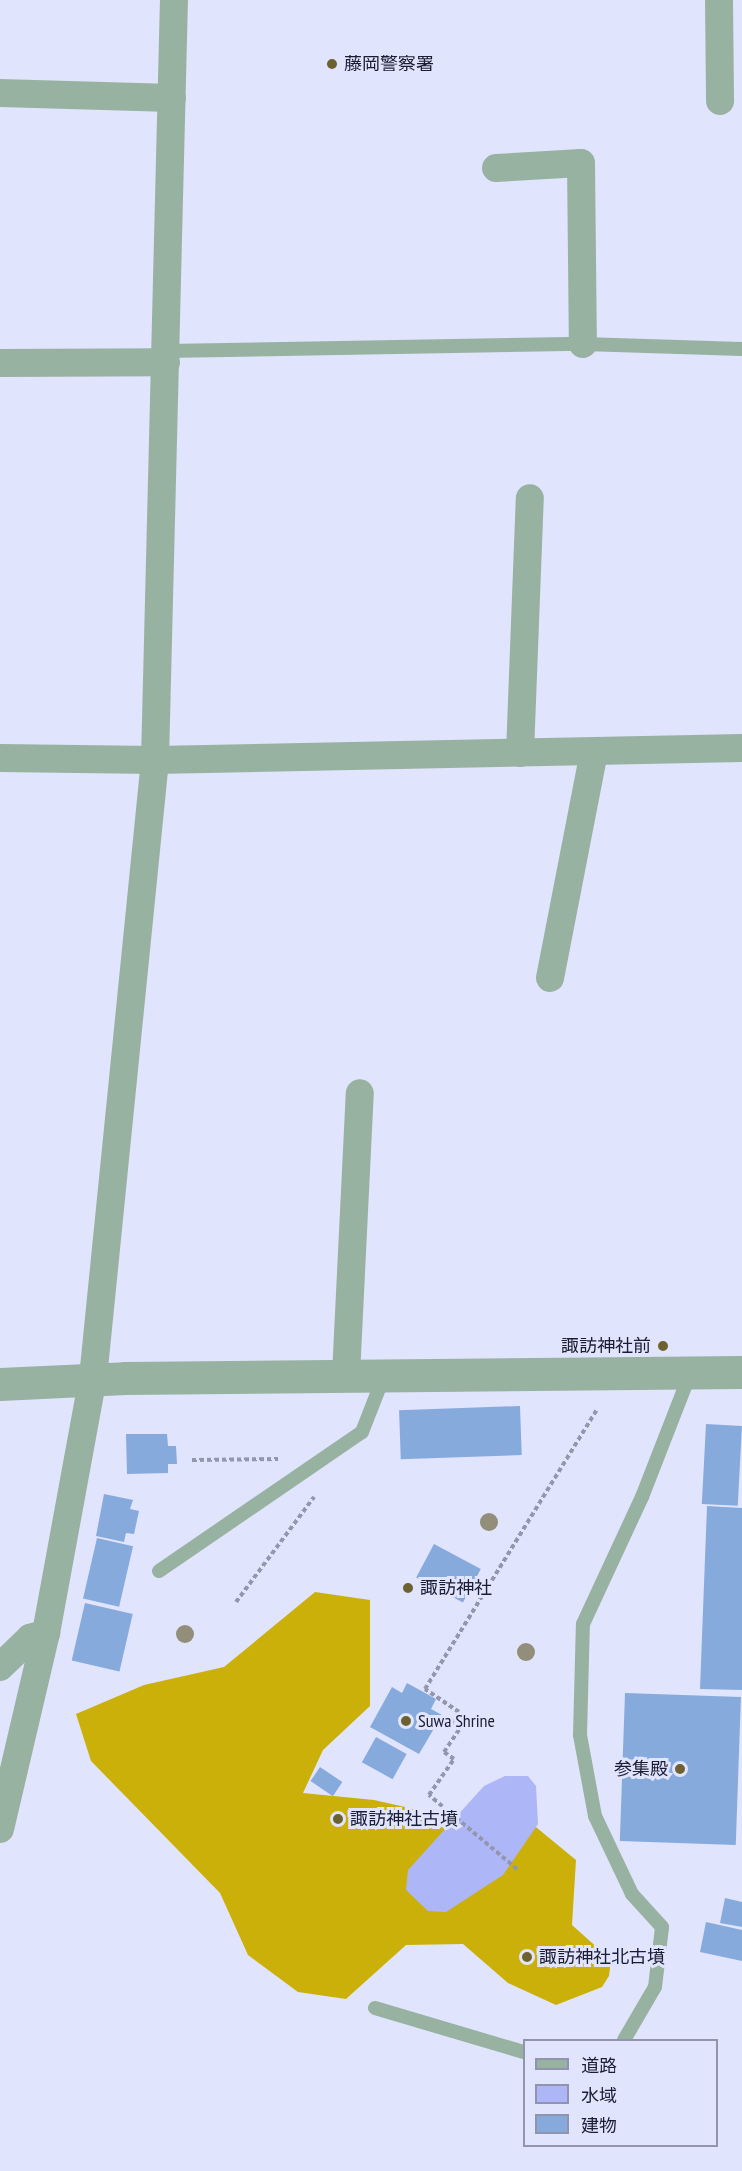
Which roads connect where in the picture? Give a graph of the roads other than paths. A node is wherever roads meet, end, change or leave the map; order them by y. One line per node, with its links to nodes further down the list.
1 (174, 0): 4 (street)
2 (719, 0): 5 (street)
3 (0, 93): 4 (street)
4 (172, 98): 9 (street)
5 (720, 101)
6 (496, 168): 7 (street)
7 (583, 344): 8 (lane); 9 (lane)
8 (742, 349)
9 (166, 356): 10 (street); 16 (street)
10 (0, 363)
11 (530, 498): 14 (street)
12 (742, 748): 13 (street)
13 (594, 751): 14 (street); 17 (street)
14 (520, 753): 16 (street)
15 (0, 758): 16 (street)
16 (155, 760): 23 (street)
17 (550, 978)
18 (360, 1093): 22 (street)
19 (690, 1372): 20 (street); 21 (street); 30 (lane)
20 (742, 1372)
21 (385, 1374): 22 (street); 25 (lane)
22 (346, 1375): 23 (street)
23 (93, 1378): 24 (street); 26 (street)
24 (0, 1384)
25 (159, 1571)
26 (46, 1633): 27 (street); 28 (street)
27 (0, 1667)
28 (0, 1829)
29 (375, 2008): 31 (lane)
30 (625, 2039)
31 (523, 2051)

